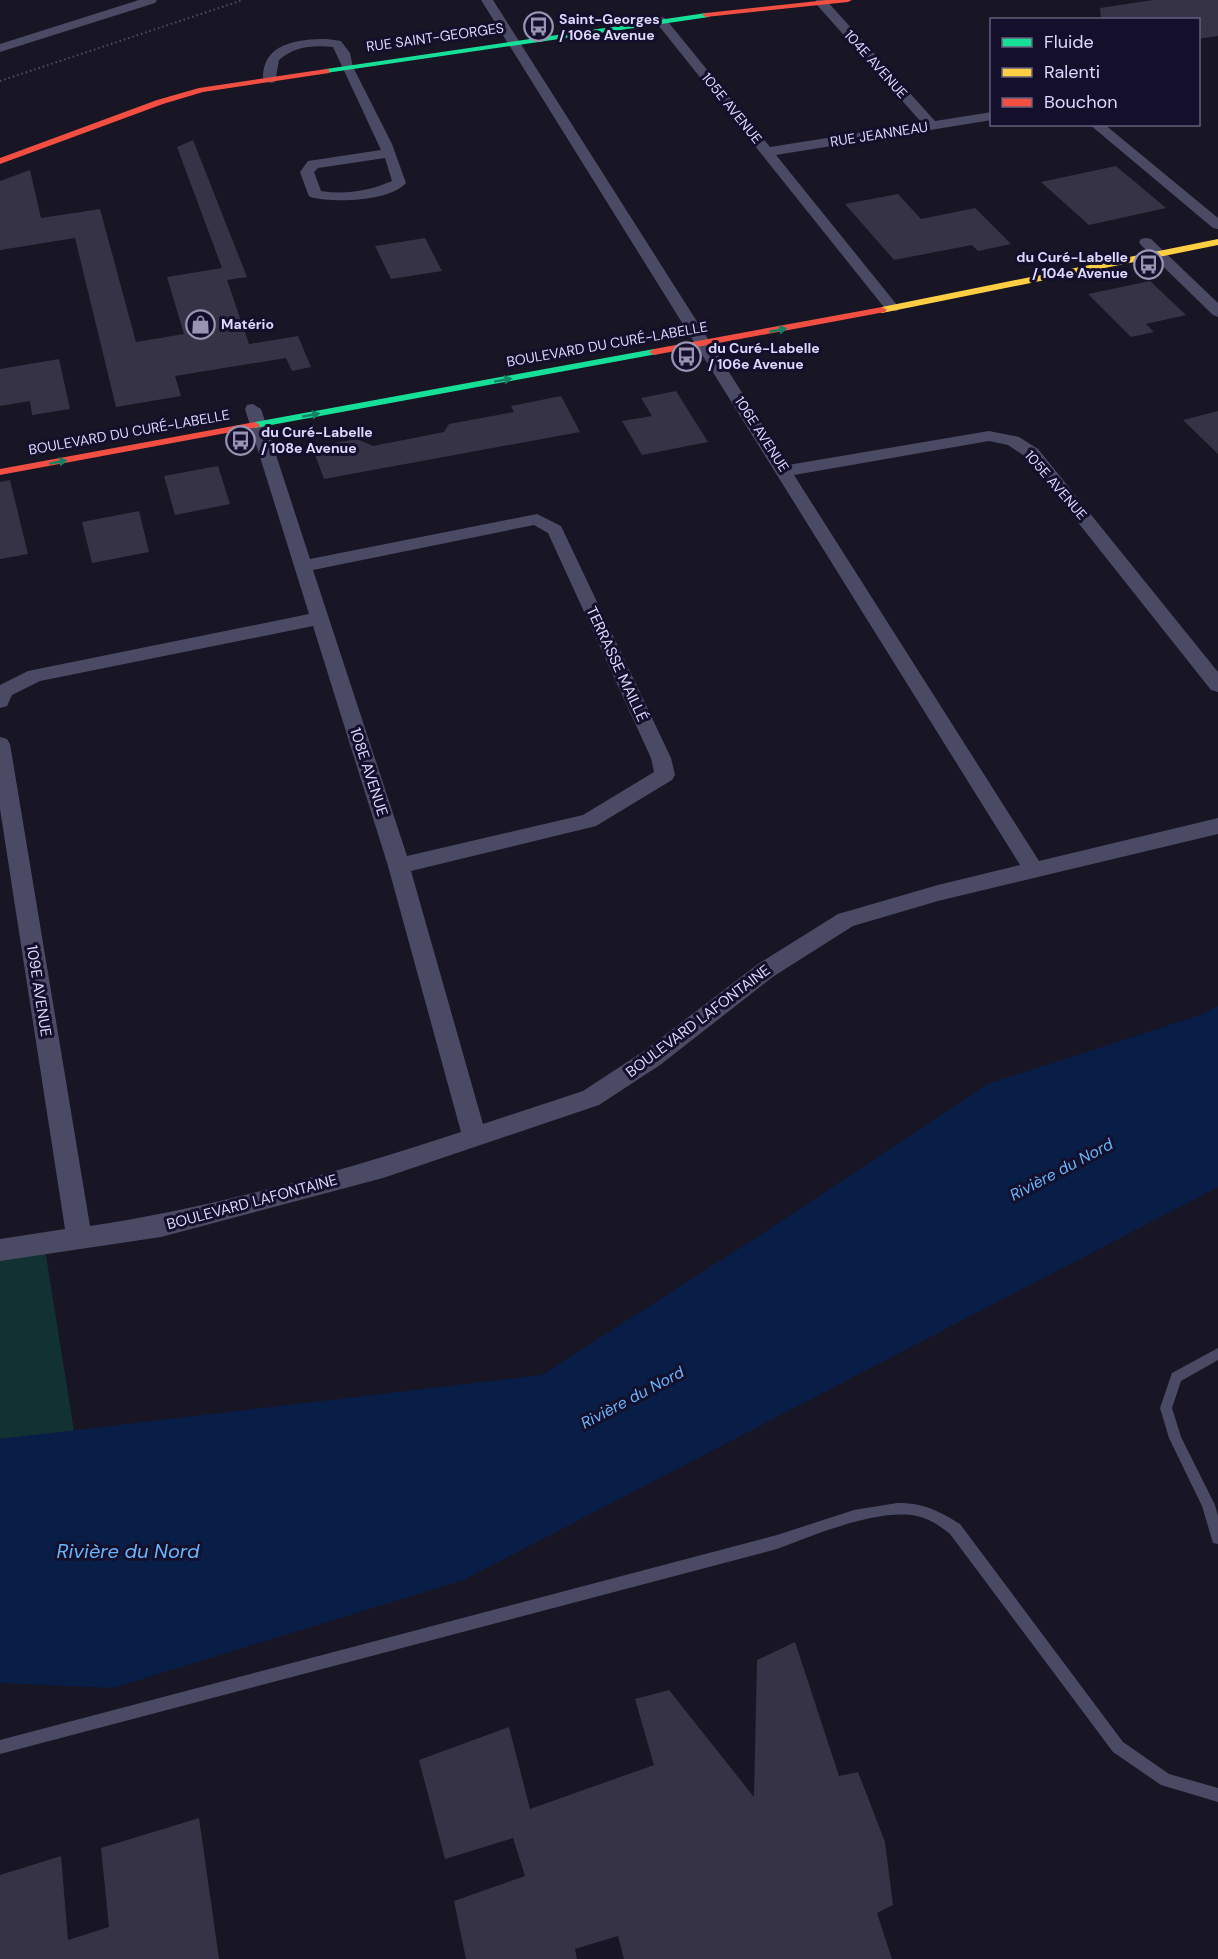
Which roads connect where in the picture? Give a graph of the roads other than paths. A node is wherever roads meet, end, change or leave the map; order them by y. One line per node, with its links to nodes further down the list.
1 (151, 0): 8 (street)
2 (488, 0): 7 (street, 106E AVENUE)
3 (848, 0): 4 (main road, RUE SAINT-GEORGES)
4 (821, 2): 5 (main road, RUE SAINT-GEORGES); 12 (street, 104E AVENUE)
5 (765, 3): 6 (main road, RUE SAINT-GEORGES)
6 (661, 21): 7 (main road, RUE SAINT-GEORGES); 14 (street, 105E AVENUE)
7 (514, 42): 9 (main road, RUE SAINT-GEORGES); 25 (street, 106E AVENUE)
8 (0, 48)
9 (347, 67): 10 (main road, RUE SAINT-GEORGES); 10 (street); 15 (street)
10 (270, 79): 16 (main road, RUE SAINT-GEORGES)
11 (990, 116): 12 (street, RUE JEANNEAU)
12 (932, 126): 14 (street, RUE JEANNEAU)
13 (1097, 126): 17 (street)
14 (767, 152): 23 (street, 105E AVENUE)
15 (388, 153): 15 (street)
16 (0, 161)
17 (1218, 226): 18 (main road)
18 (1197, 231)
19 (1167, 237): 21 (main road)
20 (1218, 242): 22 (main road, BOULEVARD DU CURÉ-LABELLE)
21 (1140, 243): 22 (street)
22 (1160, 255): 23 (main road, BOULEVARD DU CURÉ-LABELLE); 24 (street)
23 (892, 308): 25 (main road, BOULEVARD DU CURÉ-LABELLE, one-way to 23)
24 (1218, 312)
25 (697, 332): 26 (main road, BOULEVARD DU CURÉ-LABELLE, one-way to 25); 27 (street, 106E AVENUE)
26 (254, 413): 28 (main road, BOULEVARD DU CURÉ-LABELLE, one-way to 26); 29 (street, 108E AVENUE)
27 (785, 471): 31 (street, 105E AVENUE); 36 (street, 106E AVENUE)
28 (0, 472)
29 (303, 566): 30 (street, 108E AVENUE); 35 (street, TERRASSE MAILLÉ)
30 (320, 618): 32 (street); 35 (street, 108E AVENUE)
31 (1218, 685)
32 (0, 701)
33 (0, 746): 38 (street, 109E AVENUE)
34 (1218, 826): 36 (street, BOULEVARD LAFONTAINE)
35 (399, 866): 37 (street, 108E AVENUE)
36 (1034, 870): 37 (street, BOULEVARD LAFONTAINE)
37 (474, 1137): 38 (street, BOULEVARD LAFONTAINE)
38 (79, 1238): 39 (street, BOULEVARD LAFONTAINE)
39 (0, 1250)
40 (1218, 1354): 41 (lane)
41 (1218, 1538)
42 (0, 1747): 43 (lane)
43 (1218, 1794)

